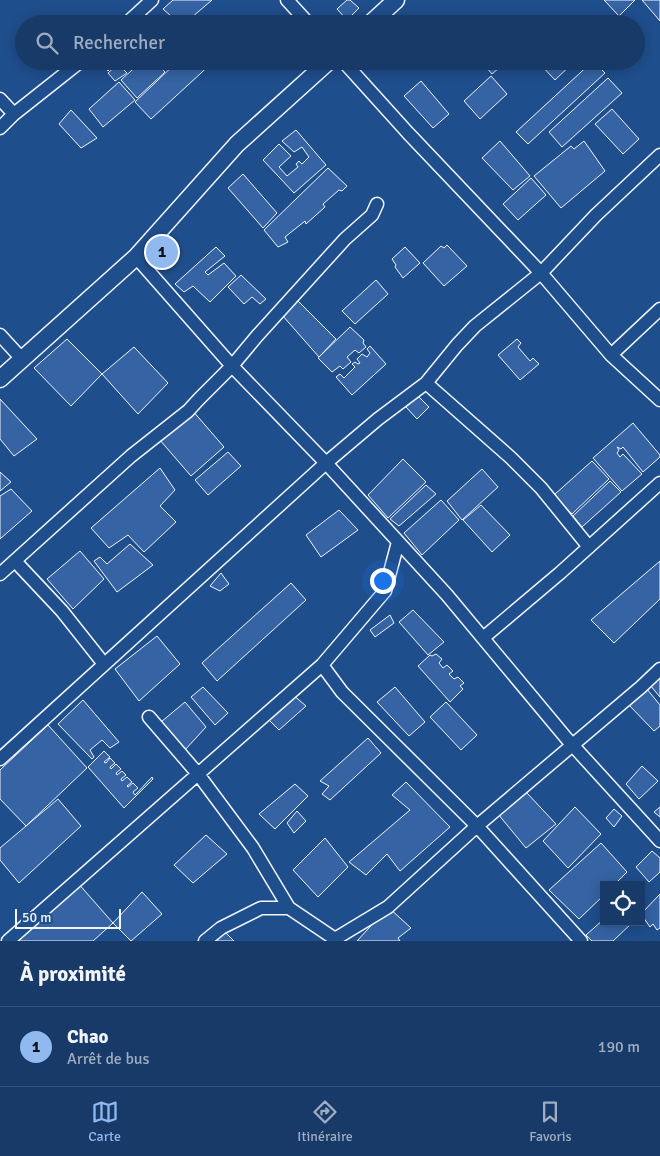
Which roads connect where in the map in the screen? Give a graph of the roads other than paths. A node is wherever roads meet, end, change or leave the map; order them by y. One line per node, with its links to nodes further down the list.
1 (152, 0): 4 (street)
2 (287, 0): 5 (street)
3 (396, 0): 6 (street)
4 (136, 15)
5 (301, 15)
6 (380, 15)
7 (70, 70): 11 (street)
8 (319, 70): 15 (street)
9 (351, 70): 16 (street)
10 (0, 99): 11 (street)
11 (14, 114): 12 (street)
12 (0, 128)
13 (660, 155): 16 (street)
14 (377, 204): 21 (street)
15 (136, 257): 20 (street); 21 (street)
16 (540, 273): 19 (street); 23 (street)
17 (660, 310): 19 (street)
18 (0, 335): 20 (street)
19 (611, 355): 24 (street)
20 (22, 359): 22 (street)
21 (232, 366): 25 (street); 29 (street)
22 (0, 378)
23 (426, 383): 25 (street); 28 (street)
24 (660, 400)
25 (326, 463): 27 (street); 32 (street)
26 (660, 483): 28 (street)
27 (398, 542): 31 (street); 33 (street)
28 (589, 547): 31 (street)
29 (15, 562): 30 (street); 32 (street)
30 (0, 574)
31 (483, 638): 36 (street)
32 (104, 664): 37 (street)
33 (322, 665): 38 (street); 39 (street)
34 (660, 669): 36 (street)
35 (149, 717): 38 (street)
36 (572, 744): 39 (street); 40 (street)
37 (0, 759)
38 (198, 774): 41 (street); 43 (street)
39 (477, 826): 42 (street); 45 (street)
40 (660, 841)
41 (289, 908): 42 (street); 44 (street)
42 (337, 940)
43 (8, 941)
44 (205, 941)
45 (581, 941)

